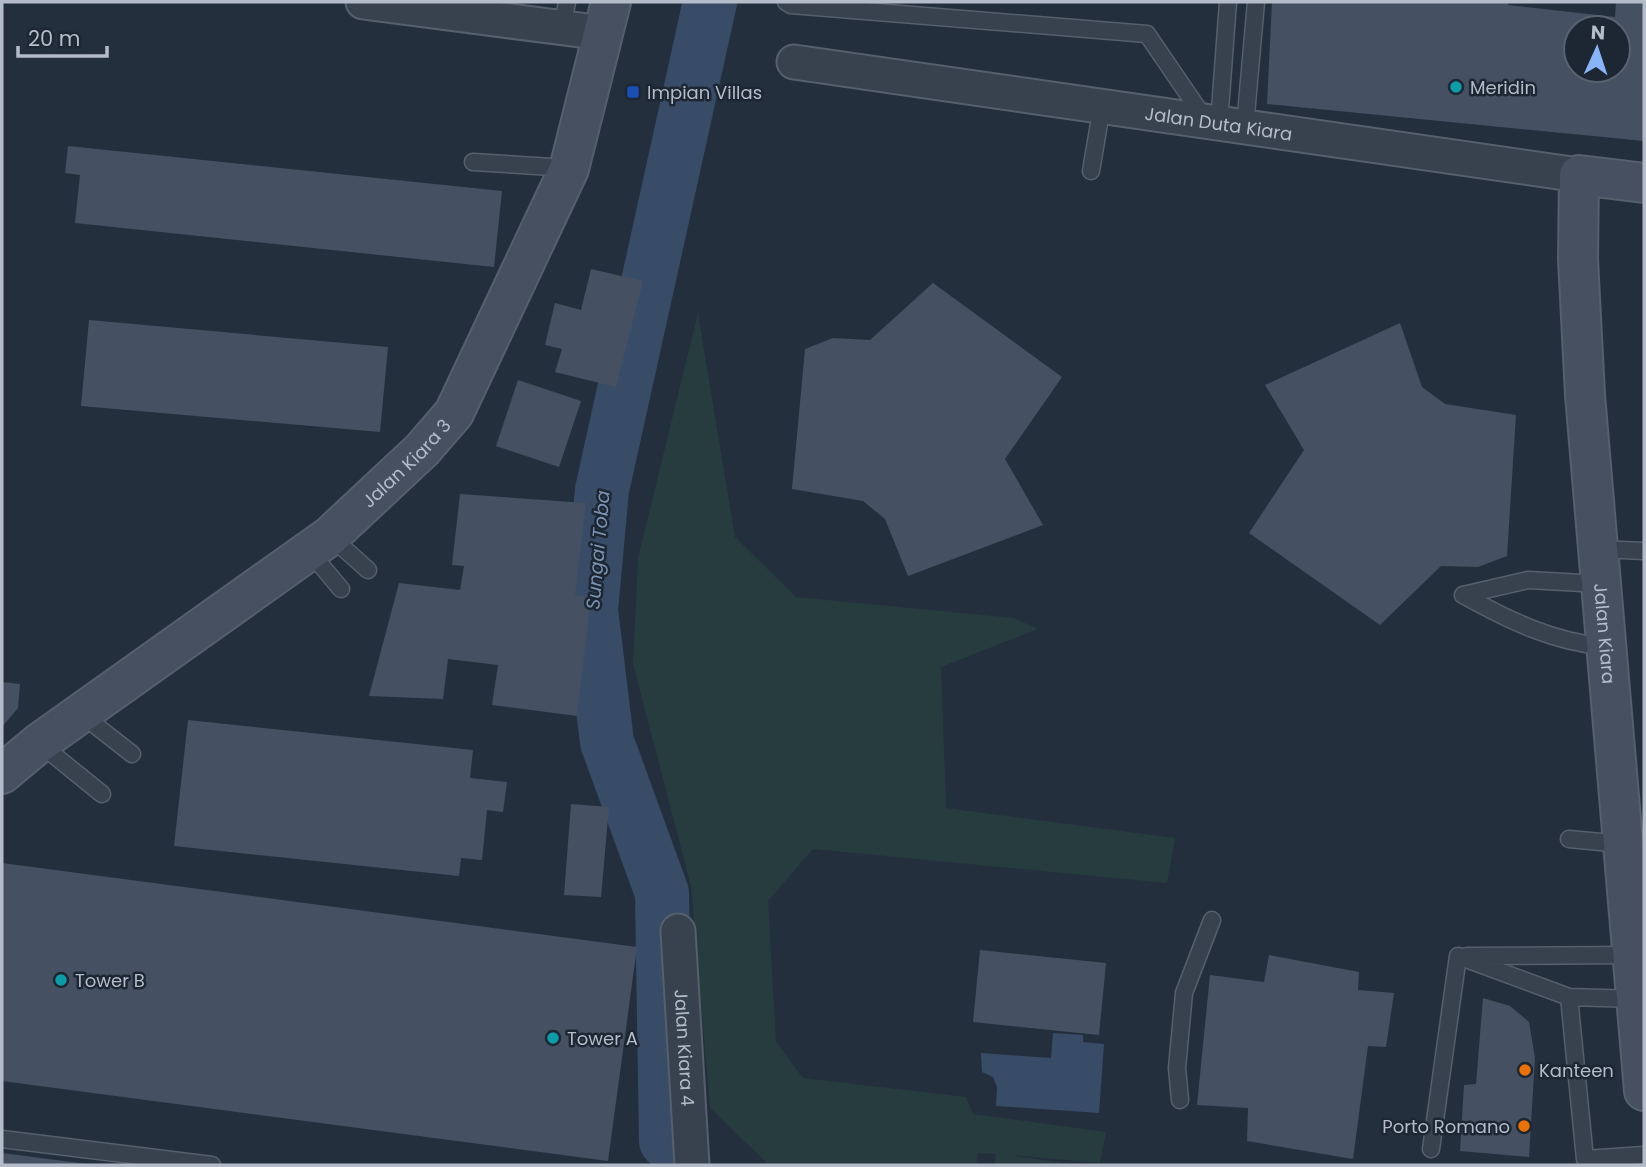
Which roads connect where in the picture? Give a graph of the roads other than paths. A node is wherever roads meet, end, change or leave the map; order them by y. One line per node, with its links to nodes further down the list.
1 (363, 2): 5 (street)
2 (786, 2): 9 (lane)
3 (1228, 2): 9 (lane)
4 (1256, 2): 9 (lane)
5 (564, 15): 6 (street)
6 (607, 18): 11 (street, Jalan Kiara 3)
7 (794, 62): 8 (street, Jalan Duta Kiara)
8 (1102, 106): 9 (street, Jalan Duta Kiara); 12 (lane)
9 (1223, 123): 13 (street, Jalan Duta Kiara)
10 (473, 162): 11 (lane)
11 (569, 169): 15 (street, Jalan Kiara 3)
12 (1091, 171)
13 (1579, 175): 14 (street, Jalan Duta Kiara); 17 (street, Jalan Kiara)
14 (1644, 183)
15 (320, 544): 18 (lane); 19 (lane); 21 (street, Jalan Kiara 3)
16 (1644, 551): 17 (lane)
17 (1600, 566): 20 (street, Jalan Kiara); 20 (lane)
18 (368, 570)
19 (341, 589)
20 (1607, 647): 27 (street, Jalan Kiara)
21 (81, 714): 22 (street, Jalan Kiara 3); 23 (lane)
22 (40, 743): 24 (street, Jalan Kiara 3); 25 (lane)
23 (132, 754)
24 (2, 775)
25 (102, 794)
26 (1569, 839): 27 (lane)
27 (1622, 844): 30 (street, Jalan Kiara)
28 (1212, 920): 35 (lane)
29 (678, 931): 40 (street, Jalan Kiara 4)
30 (1632, 955): 31 (lane); 33 (street, Jalan Kiara)
31 (1458, 956): 32 (lane); 37 (lane)
32 (1569, 997): 33 (lane); 38 (lane)
33 (1636, 999): 34 (street, Jalan Kiara)
34 (1644, 1091)
35 (1180, 1100)
36 (2, 1139): 39 (lane)
37 (1431, 1149)
38 (1644, 1155)
39 (212, 1165)
40 (691, 1165)

